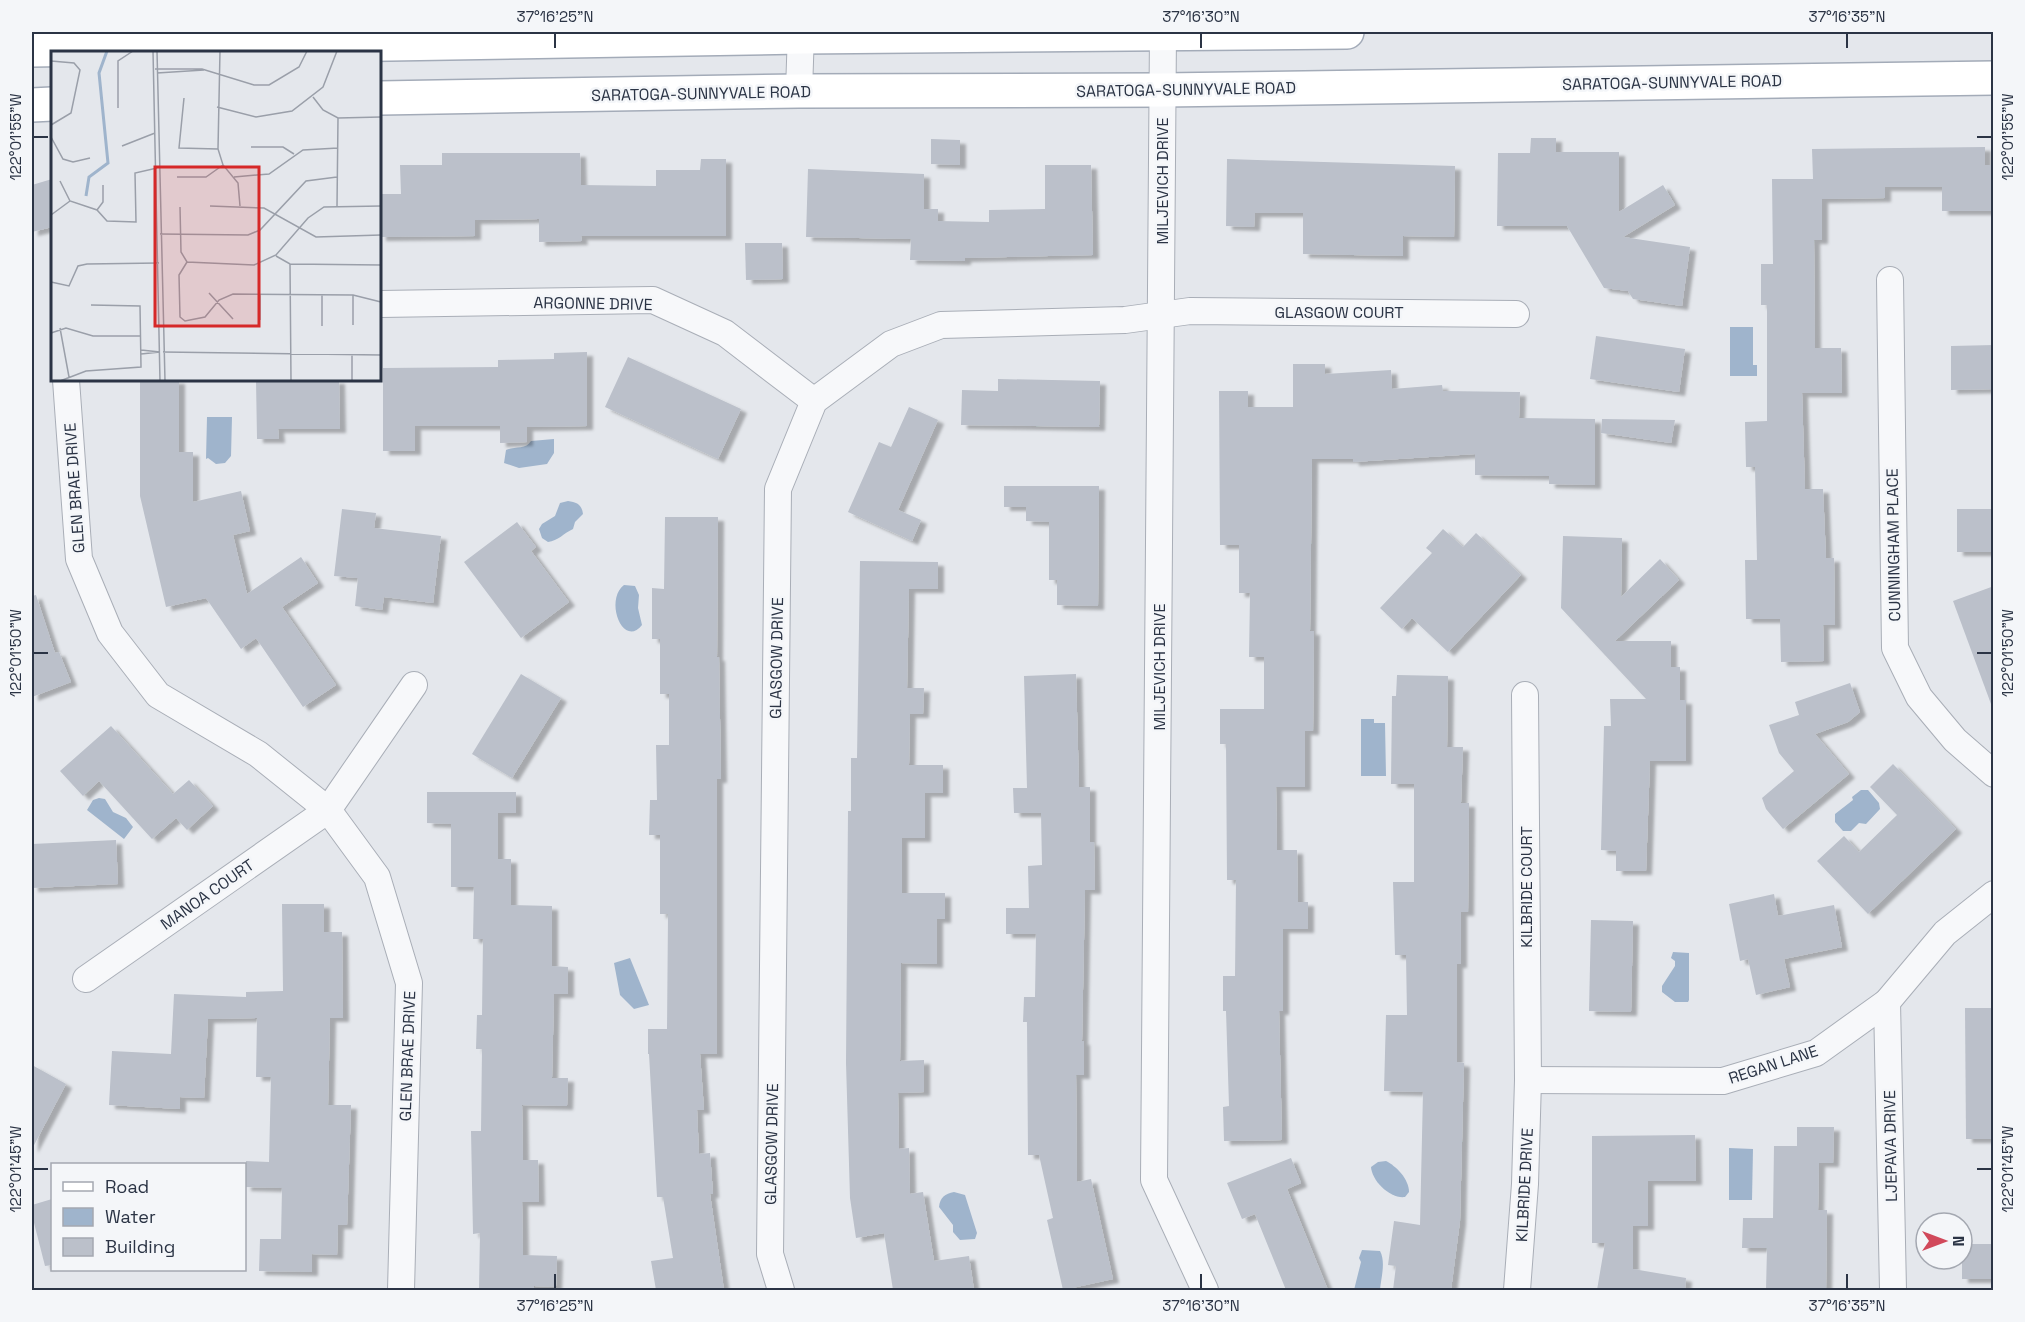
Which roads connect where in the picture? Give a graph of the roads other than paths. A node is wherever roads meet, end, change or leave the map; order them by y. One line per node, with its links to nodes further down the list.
1 (1347, 32): 2 (main road)
2 (1163, 33): 3 (main road); 6 (street, MILJEVICH DRIVE)
3 (801, 34): 4 (main road); 7 (street)
4 (32, 50)
5 (1994, 78): 6 (main road, SARATOGA-SUNNYVALE ROAD)
6 (1163, 90): 7 (main road, SARATOGA-SUNNYVALE ROAD); 13 (street, MILJEVICH DRIVE)
7 (799, 91): 8 (main road, SARATOGA-SUNNYVALE ROAD)
8 (381, 99)
9 (51, 104): 10 (main road)
10 (32, 105)
11 (1890, 280): 19 (street, CUNNINGHAM PLACE)
12 (381, 304): 16 (street, ARGONNE DRIVE)
13 (1162, 314): 14 (street, GLASGOW COURT); 16 (street); 27 (street, MILJEVICH DRIVE)
14 (1516, 314)
15 (66, 381): 20 (street, GLEN BRAE DRIVE)
16 (814, 401): 26 (street, GLASGOW DRIVE)
17 (414, 685): 20 (street)
18 (1525, 695): 24 (street, KILBRIDE COURT)
19 (1994, 774)
20 (328, 810): 22 (street, MANOA COURT); 25 (street, GLEN BRAE DRIVE)
21 (1994, 894): 23 (street, REGAN LANE)
22 (86, 979)
23 (1887, 1002): 24 (street, REGAN LANE); 29 (street, LJEPAVA DRIVE)
24 (1528, 1080): 28 (street, KILBRIDE DRIVE)
25 (401, 1290)
26 (781, 1290)
27 (1205, 1290)
28 (1517, 1290)
29 (1893, 1290)

